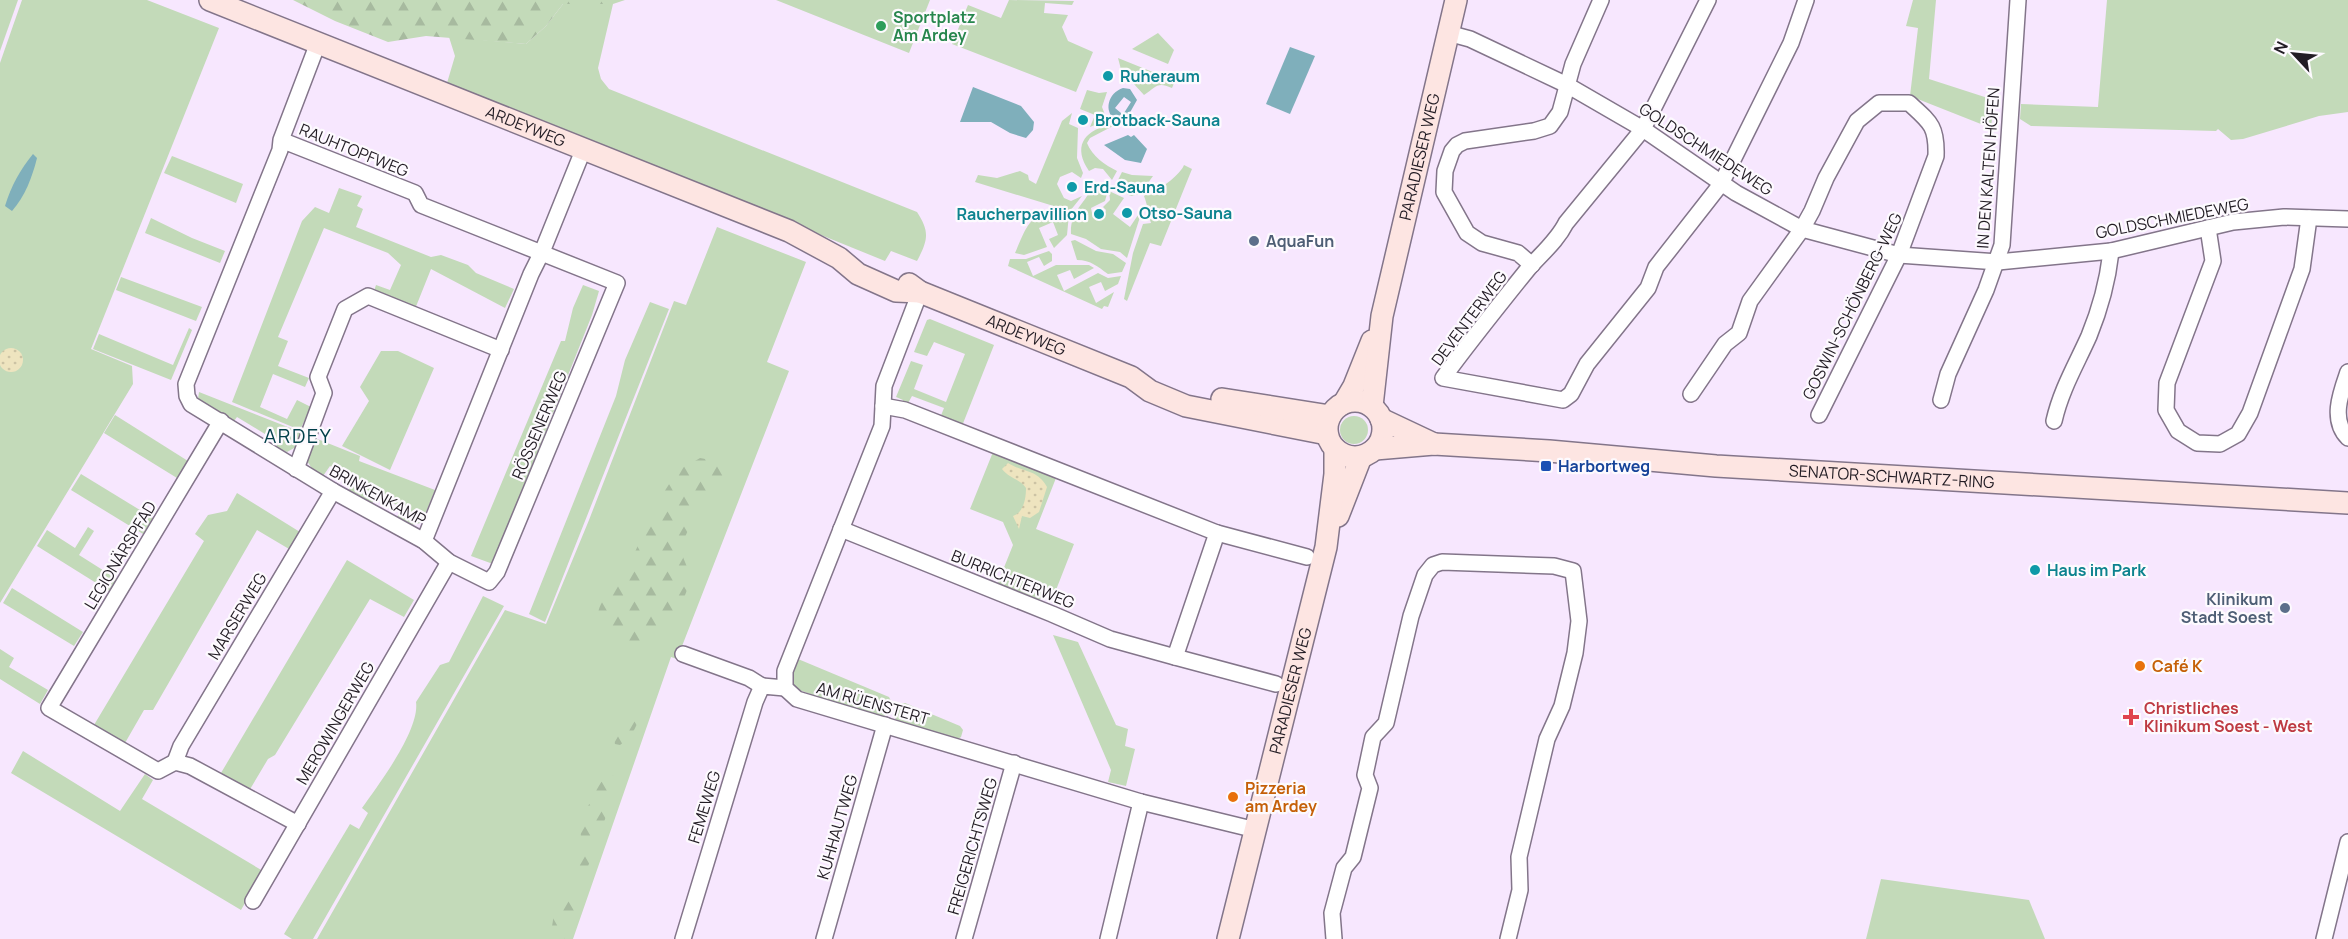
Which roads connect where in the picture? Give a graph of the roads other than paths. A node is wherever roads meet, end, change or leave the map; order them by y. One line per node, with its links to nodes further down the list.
1 (210, 0): 8 (main road, ARDEYWEG)
2 (1456, 0): 7 (main road, PARADIESER WEG)
3 (1601, 0): 9 (street)
4 (1708, 0): 10 (street, DEVENTERWEG)
5 (1806, 0): 13 (street, DEVENTERWEG)
6 (2018, 0): 21 (street, IN DEN KALTEN HÖFEN)
7 (1448, 33): 9 (street, GOLDSCHMIEDEWEG); 24 (main road, PARADIESER WEG)
8 (318, 43): 11 (street, BRINKENKAMP); 12 (main road, ARDEYWEG)
9 (1567, 85): 10 (street, GOLDSCHMIEDEWEG); 22 (street)
10 (1643, 129): 13 (street, GOLDSCHMIEDEWEG); 22 (street, DEVENTERWEG)
11 (281, 140): 19 (street, RAUHTOPFWEG); 32 (street, BRINKENKAMP)
12 (584, 148): 19 (street, BRINKENKAMP); 23 (main road, ARDEYWEG)
13 (1721, 184): 17 (street, GOLDSCHMIEDEWEG); 22 (street, DEVENTERWEG)
14 (2309, 218): 15 (street, GOLDSCHMIEDEWEG); 16 (street, GOLDSCHMIEDEWEG); 16 (street)
15 (2348, 219)
16 (2208, 228): 18 (street, GOLDSCHMIEDEWEG)
17 (1802, 229): 20 (street, GOLDSCHMIEDEWEG); 20 (street, GOSWIN-SCHÖNBERG-WEG); 27 (street, GOSWIN-SCHÖNBERG-WEG)
18 (2110, 251): 21 (street, GOLDSCHMIEDEWEG); 33 (street)
19 (542, 252): 25 (street, BRINKENKAMP); 46 (street, RÖSSENERWEG)
20 (1899, 255): 21 (street, GOLDSCHMIEDEWEG); 31 (street, GOSWIN-SCHÖNBERG-WEG)
21 (1998, 262): 28 (street, IN DEN KALTEN HÖFEN)
22 (1532, 265)
23 (920, 292): 29 (street); 34 (main road, ARDEYWEG)
24 (1382, 316): 30 (main road, PARADIESER WEG); 34 (main road, PARADIESER WEG)
25 (501, 350): 38 (street); 43 (street, BRINKENKAMP)
26 (2348, 372): 35 (street)
27 (1691, 394)
28 (1941, 400)
29 (883, 406): 41 (street); 42 (street)
30 (1377, 412): 34 (main road); 36 (main road, SENATOR-SCHWARTZ-RING); 37 (main road, PARADIESER WEG)
31 (1819, 415)
32 (221, 421): 38 (street, BRINKENKAMP); 53 (street, LEGIONÄRSPFAD)
33 (2054, 421)
34 (1334, 426): 37 (main road); 44 (main road, PARADIESER WEG)
35 (2348, 438)
36 (1434, 444): 37 (main road, SENATOR-SCHWARTZ-RING); 40 (main road, SENATOR-SCHWARTZ-RING)
37 (1368, 453): 44 (main road, PARADIESER WEG)
38 (296, 469): 39 (street, BRINKENKAMP)
39 (333, 491): 43 (street, BRINKENKAMP); 53 (street, MARSERWEG)
40 (2348, 503)
41 (841, 529): 48 (street, BURRICHTERWEG); 51 (street)
42 (1217, 533): 45 (street); 48 (street)
43 (424, 541): 46 (street, RÖSSENERWEG)
44 (1326, 547): 57 (main road, PARADIESER WEG)
45 (1307, 557)
46 (449, 562): 56 (street, MEROWINGERWEG)
47 (683, 654): 50 (street)
48 (1175, 657): 49 (street, BURRICHTERWEG)
49 (1276, 684)
50 (762, 686): 51 (street); 60 (street, FEMEWEG)
51 (785, 688): 52 (street, AM RÜENSTERT)
52 (885, 725): 54 (street, AM RÜENSTERT); 61 (street, KUHHAUTWEG)
53 (175, 762): 56 (street)
54 (1014, 763): 55 (street, AM RÜENSTERT); 62 (street, FREIGERICHTSWEG)
55 (1141, 802): 57 (street, AM RÜENSTERT); 63 (street)
56 (298, 824): 59 (street, MEROWINGERWEG)
57 (1256, 830): 64 (main road, PARADIESER WEG)
58 (2348, 842): 67 (street)
59 (253, 901)
60 (683, 939)
61 (824, 939)
62 (964, 939)
63 (1108, 939)
64 (1228, 939)
65 (1334, 939): 66 (street)
66 (1508, 939)
67 (2324, 939)

